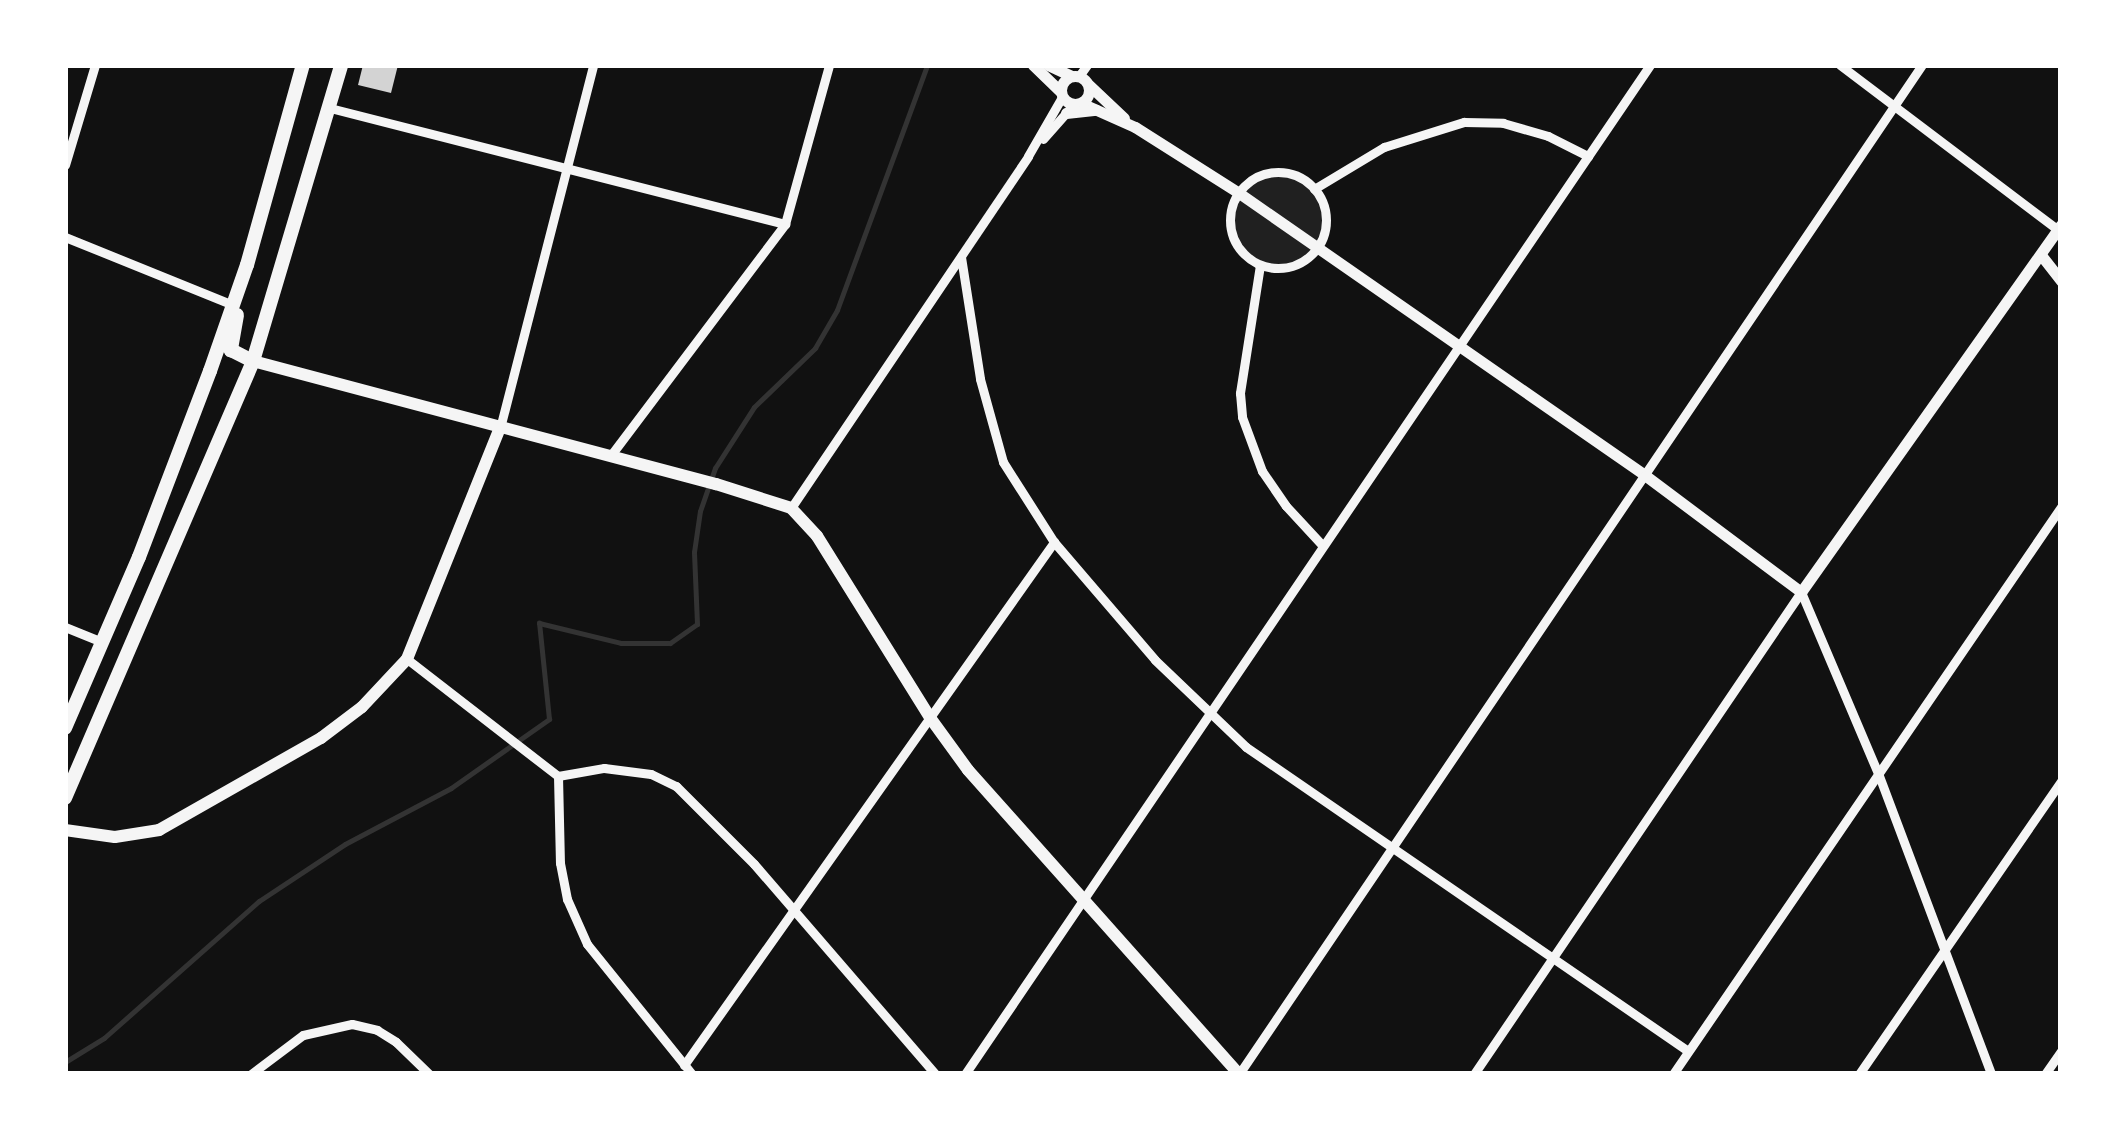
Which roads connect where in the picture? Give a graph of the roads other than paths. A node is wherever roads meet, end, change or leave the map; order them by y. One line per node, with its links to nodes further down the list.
1 (95, 65): 18 (street)
2 (304, 65): 29 (main road)
3 (341, 65): 14 (main road)
4 (592, 65): 19 (street)
5 (829, 65): 22 (street)
6 (1032, 65): 12 (street)
7 (1048, 65): 11 (street)
8 (1650, 65): 17 (street)
9 (1840, 65): 13 (street)
10 (1922, 65): 13 (street)
11 (1082, 75): 12 (street); 12 (street); 15 (street)
12 (1068, 102): 15 (street); 16 (street); 16 (street)
13 (1896, 104): 23 (street); 36 (street)
14 (330, 108): 19 (street); 33 (main road)
15 (1134, 127): 21 (street)
16 (1028, 156): 27 (street)
17 (1588, 156): 20 (street); 32 (street)
18 (65, 165)
19 (566, 169): 22 (street); 34 (street)
20 (1314, 189): 21 (street); 25 (street)
21 (1239, 193): 25 (street); 28 (street)
22 (785, 224): 35 (street)
23 (2060, 230): 26 (street)
24 (65, 236): 31 (street)
25 (1317, 248): 28 (street); 32 (street)
26 (2041, 255): 30 (street); 41 (street)
27 (961, 257): 38 (street); 39 (street)
28 (1260, 264): 40 (street)
29 (247, 265): 31 (main road); 33 (main road)
30 (2061, 281)
31 (233, 304): 43 (main road)
32 (1459, 346): 36 (street); 40 (street)
33 (253, 362): 34 (main road); 51 (main road)
34 (500, 428): 35 (main road); 44 (main road)
35 (611, 455): 38 (main road)
36 (1646, 476): 41 (street); 53 (street)
37 (2061, 507): 48 (street)
38 (790, 508): 46 (main road)
39 (1054, 542): 45 (street); 46 (street)
40 (1324, 546): 45 (street)
41 (1802, 592): 48 (street); 57 (street)
42 (65, 628): 43 (street)
43 (102, 642): 47 (main road)
44 (408, 658): 49 (street); 52 (main road)
45 (1207, 714): 53 (street); 54 (street)
46 (931, 720): 54 (main road); 55 (street)
47 (65, 728)
48 (1878, 773): 56 (street); 58 (street)
49 (558, 776): 55 (street); 60 (street)
50 (2061, 781): 56 (street)
51 (65, 798)
52 (65, 830)
53 (1394, 849): 57 (street); 66 (street)
54 (1083, 901): 65 (street); 66 (main road)
55 (796, 912): 60 (street); 64 (street)
56 (1943, 950): 69 (street); 70 (street)
57 (1557, 958): 58 (street); 67 (street)
58 (1688, 1051): 68 (street)
59 (2061, 1051): 71 (street)
60 (684, 1065): 63 (street)
61 (251, 1074): 62 (street)
62 (429, 1074)
63 (692, 1074)
64 (935, 1074)
65 (964, 1074)
66 (1239, 1074)
67 (1474, 1074)
68 (1673, 1074)
69 (1860, 1074)
70 (1991, 1074)
71 (2045, 1074)

